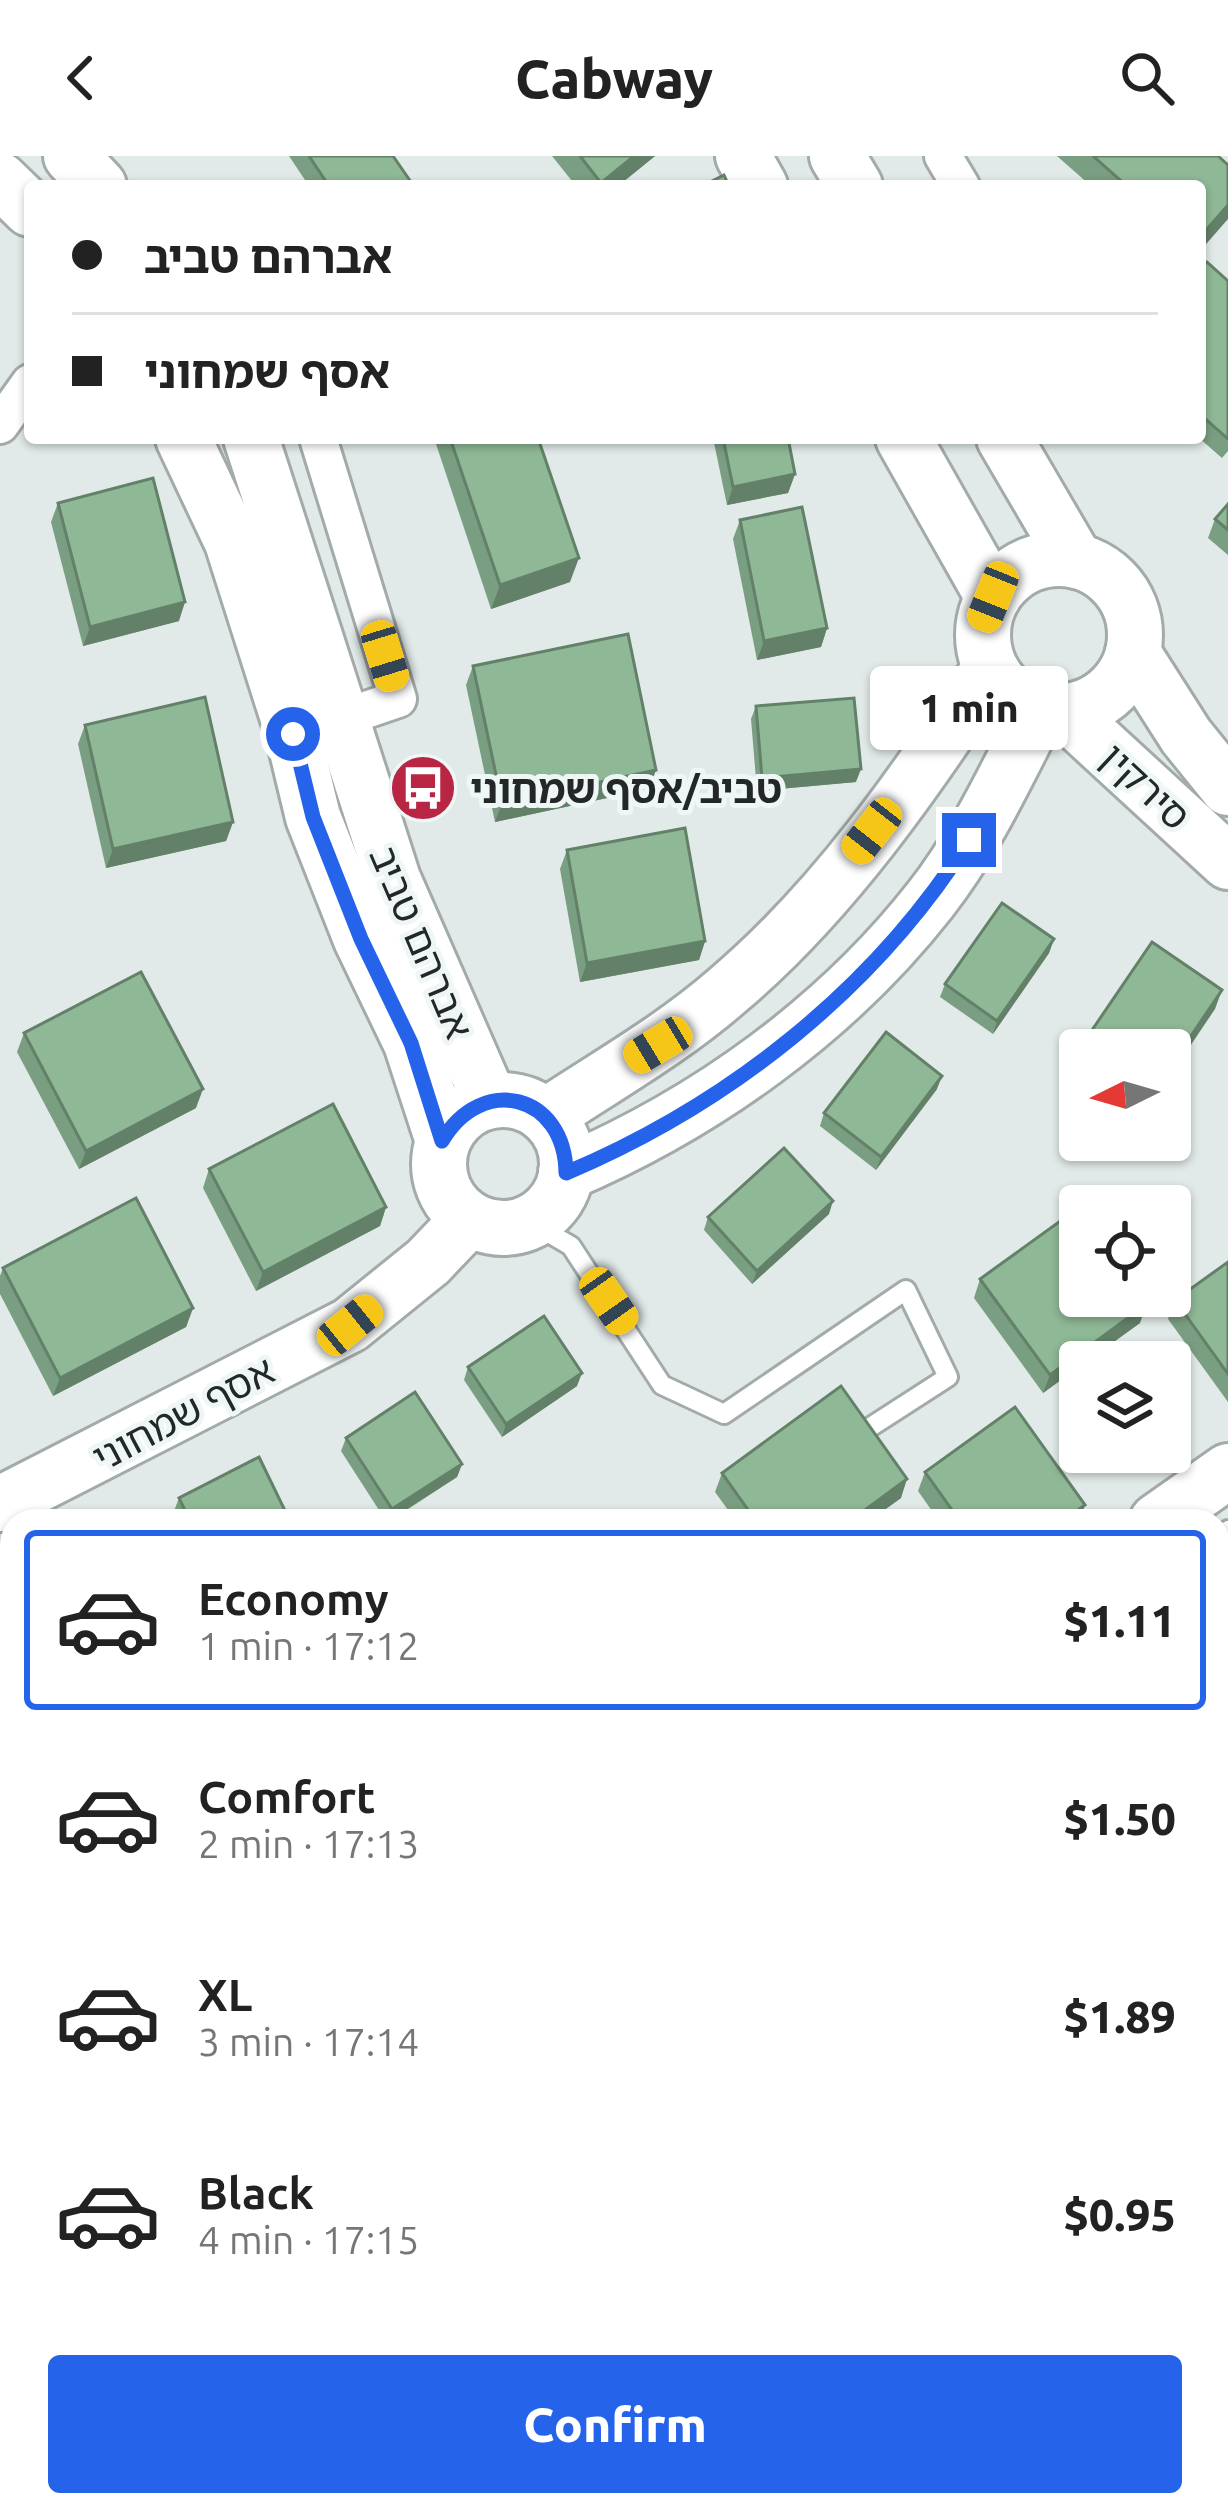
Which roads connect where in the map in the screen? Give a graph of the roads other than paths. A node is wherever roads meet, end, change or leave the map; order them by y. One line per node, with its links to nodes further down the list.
1 (71, 156): 3 (street)
2 (0, 180): 4 (street)
3 (93, 180)
4 (24, 203)
5 (24, 391): 6 (street)
6 (0, 424)
7 (186, 444): 17 (street, אברהם טביב)
8 (253, 444): 17 (street, אברהם טביב)
9 (320, 444): 17 (street)
10 (907, 444): 13 (street)
11 (1008, 444): 12 (street)
12 (1076, 561): 13 (street); 14 (street)
13 (993, 597): 15 (street)
14 (1133, 653): 16 (street); 18 (street, סירקין)
15 (990, 668): 16 (street); 22 (street)
16 (1052, 710): 20 (street, סירקין); 24 (street)
17 (316, 727): 21 (street, אברהם טביב); 23 (street, אברהם טביב)
18 (1207, 746): 19 (street, סירקין)
19 (1228, 788)
20 (1228, 862)
21 (490, 1101): 22 (street); 23 (street)
22 (545, 1116): 24 (street)
23 (442, 1141): 25 (street)
24 (566, 1173): 26 (street)
25 (469, 1220): 26 (street); 29 (street, אסף שמחוני)
26 (530, 1222): 27 (lane)
27 (872, 1426)
28 (1228, 1471): 30 (street)
29 (0, 1504)
30 (1173, 1509)

